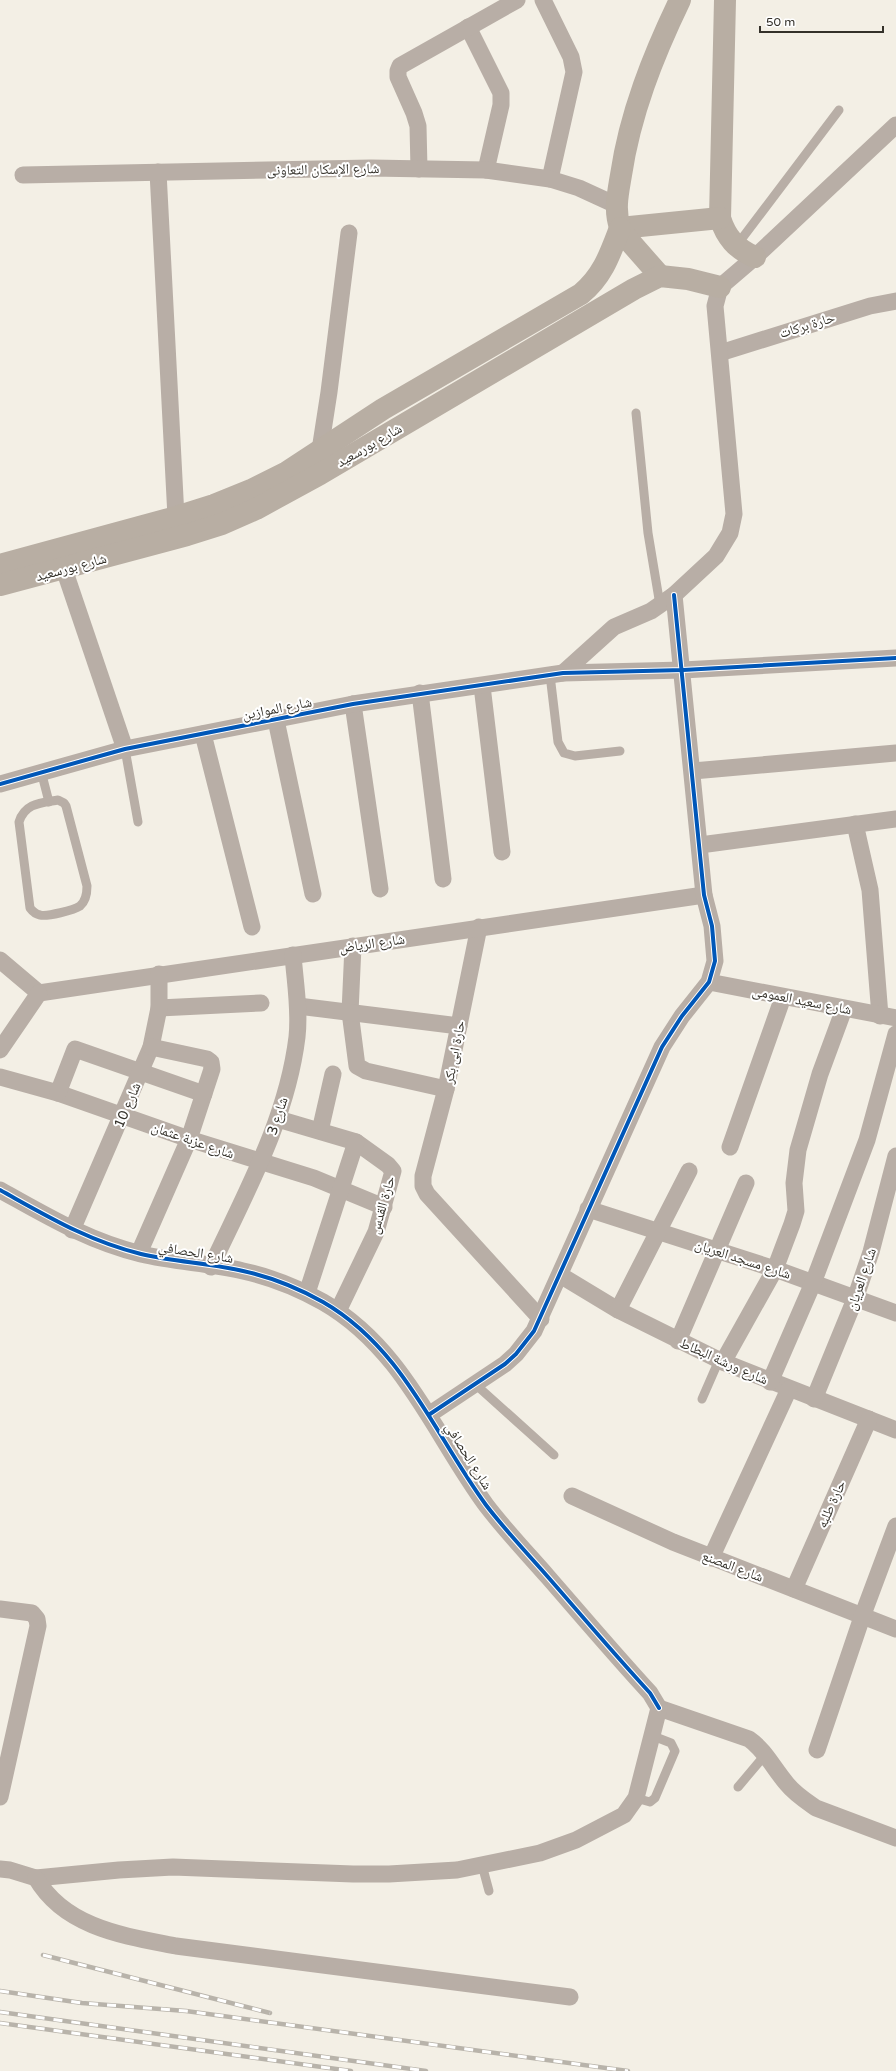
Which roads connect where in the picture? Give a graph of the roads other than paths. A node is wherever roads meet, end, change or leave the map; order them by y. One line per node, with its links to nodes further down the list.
1 (517, 0): 5 (street)
2 (543, 0): 12 (street)
3 (680, 0): 13 (main road)
4 (725, 0): 14 (main road)
5 (468, 27): 8 (street); 9 (street)
6 (839, 110): 17 (lane)
7 (896, 125): 18 (street)
8 (419, 169): 9 (street, شارع الإسكان التعاونى); 10 (street, شارع الإسكان التعاونى)
9 (486, 170): 12 (street, شارع الإسكان التعاونى)
10 (158, 172): 11 (street, شارع الإسكان التعاونى); 25 (street)
11 (23, 175)
12 (550, 179): 13 (street, شارع الإسكان التعاونى)
13 (616, 205): 15 (main road)
14 (720, 218): 15 (main road); 17 (main road)
15 (620, 228): 19 (main road); 24 (main road, شارع بورسعيد)
16 (349, 233): 24 (street)
17 (736, 246): 18 (main road)
18 (755, 257): 20 (street)
19 (660, 276): 20 (main road); 27 (main road, شارع بورسعيد)
20 (720, 287): 22 (street)
21 (896, 301): 22 (street, حارة بركات)
22 (720, 353): 29 (street)
23 (636, 413): 30 (lane)
24 (320, 450): 25 (main road, شارع بورسعيد)
25 (176, 517): 26 (main road, شارع بورسعيد)
26 (0, 565)
27 (64, 569): 28 (main road, شارع بورسعيد); 39 (street)
28 (0, 585)
29 (674, 595): 30 (street); 32 (street)
30 (660, 605): 33 (street)
31 (896, 658): 32 (street, شارع الموازين)
32 (683, 670): 33 (street, شارع الموازين); 43 (street)
33 (556, 674): 34 (street, شارع الموازين); 40 (lane)
34 (482, 686): 35 (street, شارع الموازين); 50 (street)
35 (420, 693): 36 (street, شارع الموازين); 51 (street)
36 (353, 704): 37 (street, شارع الموازين); 52 (street)
37 (276, 720): 38 (street, شارع الموازين); 53 (street)
38 (203, 734): 39 (street, شارع الموازين); 55 (street)
39 (125, 749): 42 (street, شارع الموازين); 47 (lane)
40 (620, 751)
41 (896, 753): 43 (street)
42 (41, 771): 44 (street, شارع الموازين); 45 (lane)
43 (693, 771): 49 (street)
44 (0, 784)
45 (49, 802): 45 (lane)
46 (896, 819): 48 (street)
47 (138, 822)
48 (855, 824): 49 (street); 69 (street)
49 (700, 845): 54 (street)
50 (502, 852)
51 (443, 879)
52 (380, 889)
53 (313, 894)
54 (704, 895): 56 (street, شارع الرياض); 61 (street)
55 (252, 927)
56 (479, 927): 57 (street, شارع الرياض); 70 (street, حارة ابى بكر)
57 (353, 946): 58 (street, شارع الرياض); 68 (street)
58 (292, 955): 60 (street, شارع الرياض); 65 (street, شارع 3)
59 (0, 960): 62 (street)
60 (159, 974): 62 (street, شارع الرياض); 66 (street, شارع 10)
61 (709, 982): 63 (street, شارع سعيد العمومى); 93 (street)
62 (39, 993): 73 (street)
63 (783, 997): 67 (street, شارع سعيد العمومى); 85 (street)
64 (261, 1003): 66 (street)
65 (298, 1006): 68 (street); 81 (street, شارع 3)
66 (159, 1008): 72 (street, شارع 10)
67 (844, 1008): 69 (street, شارع سعيد العمومى); 99 (street)
68 (350, 1012): 70 (street); 77 (street)
69 (888, 1017)
70 (459, 1026): 77 (street, حارة ابى بكر)
71 (896, 1034): 101 (street)
72 (151, 1047): 74 (street, شارع 10); 79 (street)
73 (0, 1050)
74 (141, 1072): 78 (street); 79 (street); 80 (street, شارع 10)
75 (333, 1074): 82 (street)
76 (0, 1077): 78 (street, شارع عزبة عثمان)
77 (446, 1089): 107 (street, حارة ابى بكر)
78 (58, 1093): 80 (street, شارع عزبة عثمان)
79 (204, 1094): 83 (street)
80 (123, 1116): 83 (street, شارع عزبة عثمان); 94 (street, شارع 10)
81 (278, 1119): 82 (street, حارة القدس); 87 (street, شارع 3)
82 (320, 1131): 84 (street, حارة القدس)
83 (189, 1139): 87 (street, شارع عزبة عثمان); 97 (street)
84 (356, 1142): 90 (street); 92 (street, حارة القدس)
85 (730, 1147)
86 (896, 1156): 103 (street, شارع العريان)
87 (260, 1162): 90 (street, شارع عزبة عثمان); 98 (street, شارع 3)
88 (689, 1171): 95 (street)
89 (746, 1183): 96 (street)
90 (342, 1188): 92 (street, شارع عزبة عثمان); 102 (street)
91 (0, 1190): 94 (street, شارع الحصافي)
92 (384, 1207): 105 (street, حارة القدس)
93 (588, 1209): 95 (street, شارع مسجد العريان); 100 (street)
94 (72, 1230): 97 (street, شارع الحصافي)
95 (659, 1231): 96 (street, شارع مسجد العريان); 104 (street)
96 (718, 1251): 99 (street, شارع مسجد العريان); 108 (street)
97 (139, 1254): 98 (street, شارع الحصافي)
98 (212, 1267): 102 (street, شارع الحصافي)
99 (775, 1269): 101 (street, شارع مسجد العريان); 109 (street)
100 (560, 1275): 104 (street, شارع ورشة البطاط); 107 (street)
101 (813, 1283): 103 (street, شارع مسجد العريان); 110 (street)
102 (307, 1293): 105 (street, شارع الحصافي)
103 (855, 1299): 106 (street, شارع مسجد العريان); 114 (street, شارع العريان)
104 (618, 1310): 108 (street, شارع ورشة البطاط)
105 (338, 1311): 115 (street, شارع الحصافي)
106 (896, 1313)
107 (541, 1318): 111 (street)
108 (678, 1341): 109 (street, شارع ورشة البطاط)
109 (721, 1361): 110 (street, شارع ورشة البطاط); 113 (lane)
110 (770, 1382): 112 (street, شارع ورشة البطاط)
111 (475, 1384): 115 (street); 118 (lane)
112 (790, 1389): 114 (street, شارع ورشة البطاط); 121 (street)
113 (702, 1399)
114 (814, 1399): 116 (street, شارع ورشة البطاط)
115 (430, 1414): 126 (street, شارع الحصافي)
116 (869, 1419): 117 (street, شارع ورشة البطاط); 122 (street, حارة طلبه)
117 (896, 1430)
118 (554, 1455)
119 (572, 1496): 121 (street, شارع المصنع)
120 (896, 1526): 124 (street)
121 (711, 1558): 122 (street, شارع المصنع)
122 (794, 1589): 124 (street, شارع المصنع)
123 (0, 1609): 131 (street)
124 (862, 1617): 125 (street, شارع المصنع); 128 (street)
125 (896, 1630)
126 (659, 1708): 127 (street); 129 (street)
127 (653, 1736): 132 (street); 132 (lane)
128 (817, 1750)
129 (764, 1754): 130 (lane); 133 (street)
130 (738, 1787)
131 (0, 1797)
132 (636, 1798): 134 (street)
133 (896, 1837)
134 (482, 1864): 136 (street); 137 (lane)
135 (0, 1869): 136 (street)
136 (36, 1878): 138 (street)
137 (489, 1891)
138 (570, 1997)

